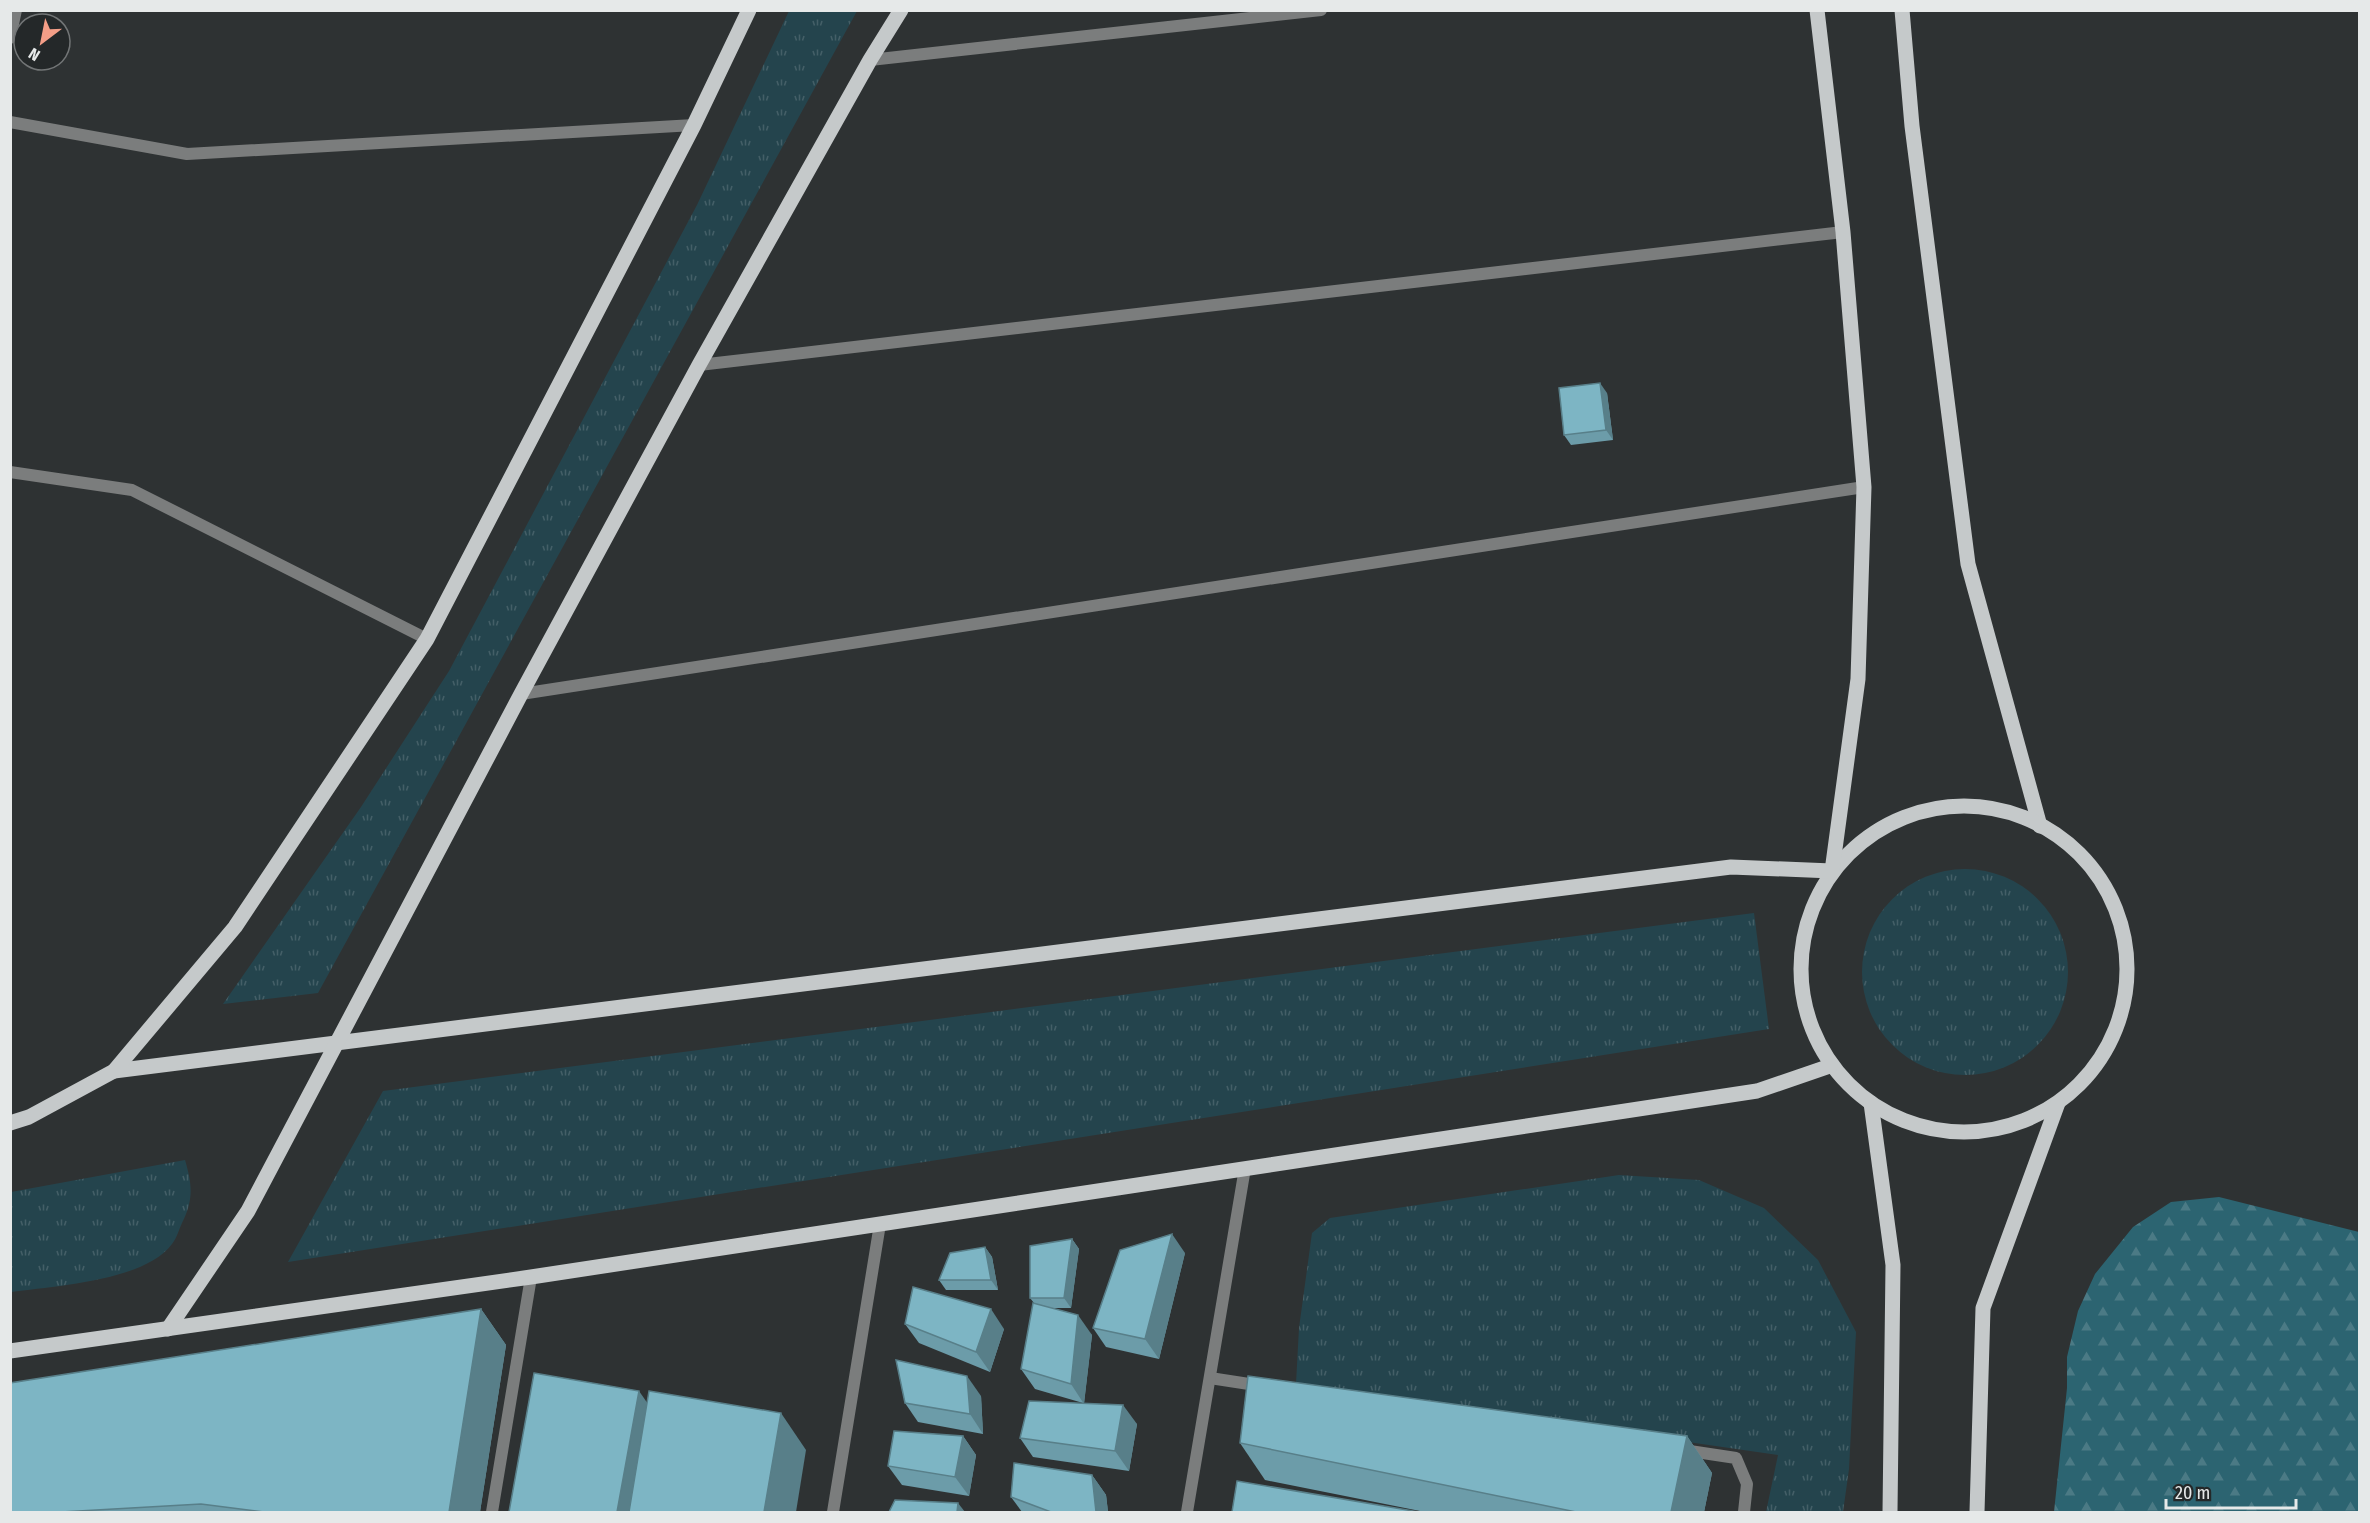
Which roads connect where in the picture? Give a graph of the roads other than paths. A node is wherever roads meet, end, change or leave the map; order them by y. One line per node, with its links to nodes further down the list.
1 (16, 10): 7 (street)
2 (749, 10): 10 (main road)
3 (901, 10): 8 (main road)
4 (1321, 10): 8 (street)
5 (1817, 10): 11 (main road)
6 (1902, 10): 17 (main road)
7 (10, 38)
8 (870, 60): 12 (main road)
9 (10, 122): 10 (street)
10 (694, 125): 15 (main road)
11 (1843, 232): 12 (street); 14 (main road)
12 (699, 364): 16 (main road)
13 (10, 472): 15 (street)
14 (1864, 487): 16 (street); 18 (main road)
15 (427, 639): 21 (main road)
16 (521, 694): 19 (main road)
17 (2040, 826): 18 (main road); 23 (main road)
18 (1832, 871): 19 (main road); 20 (main road)
19 (337, 1043): 21 (main road); 28 (main road)
20 (1830, 1066): 22 (main road); 25 (main road)
21 (114, 1071): 24 (main road)
22 (1871, 1102): 23 (main road); 37 (main road)
23 (2058, 1103): 38 (main road)
24 (10, 1123)
25 (1245, 1168): 26 (main road); 30 (street)
26 (880, 1224): 27 (main road); 34 (street)
27 (531, 1277): 28 (main road); 33 (street)
28 (168, 1329): 29 (main road)
29 (10, 1351)
30 (1210, 1378): 31 (street); 35 (street)
31 (1280, 1389)
32 (1666, 1448): 36 (street)
33 (492, 1512)
34 (833, 1512)
35 (1187, 1512)
36 (1744, 1512)
37 (1890, 1512)
38 (1977, 1512)

